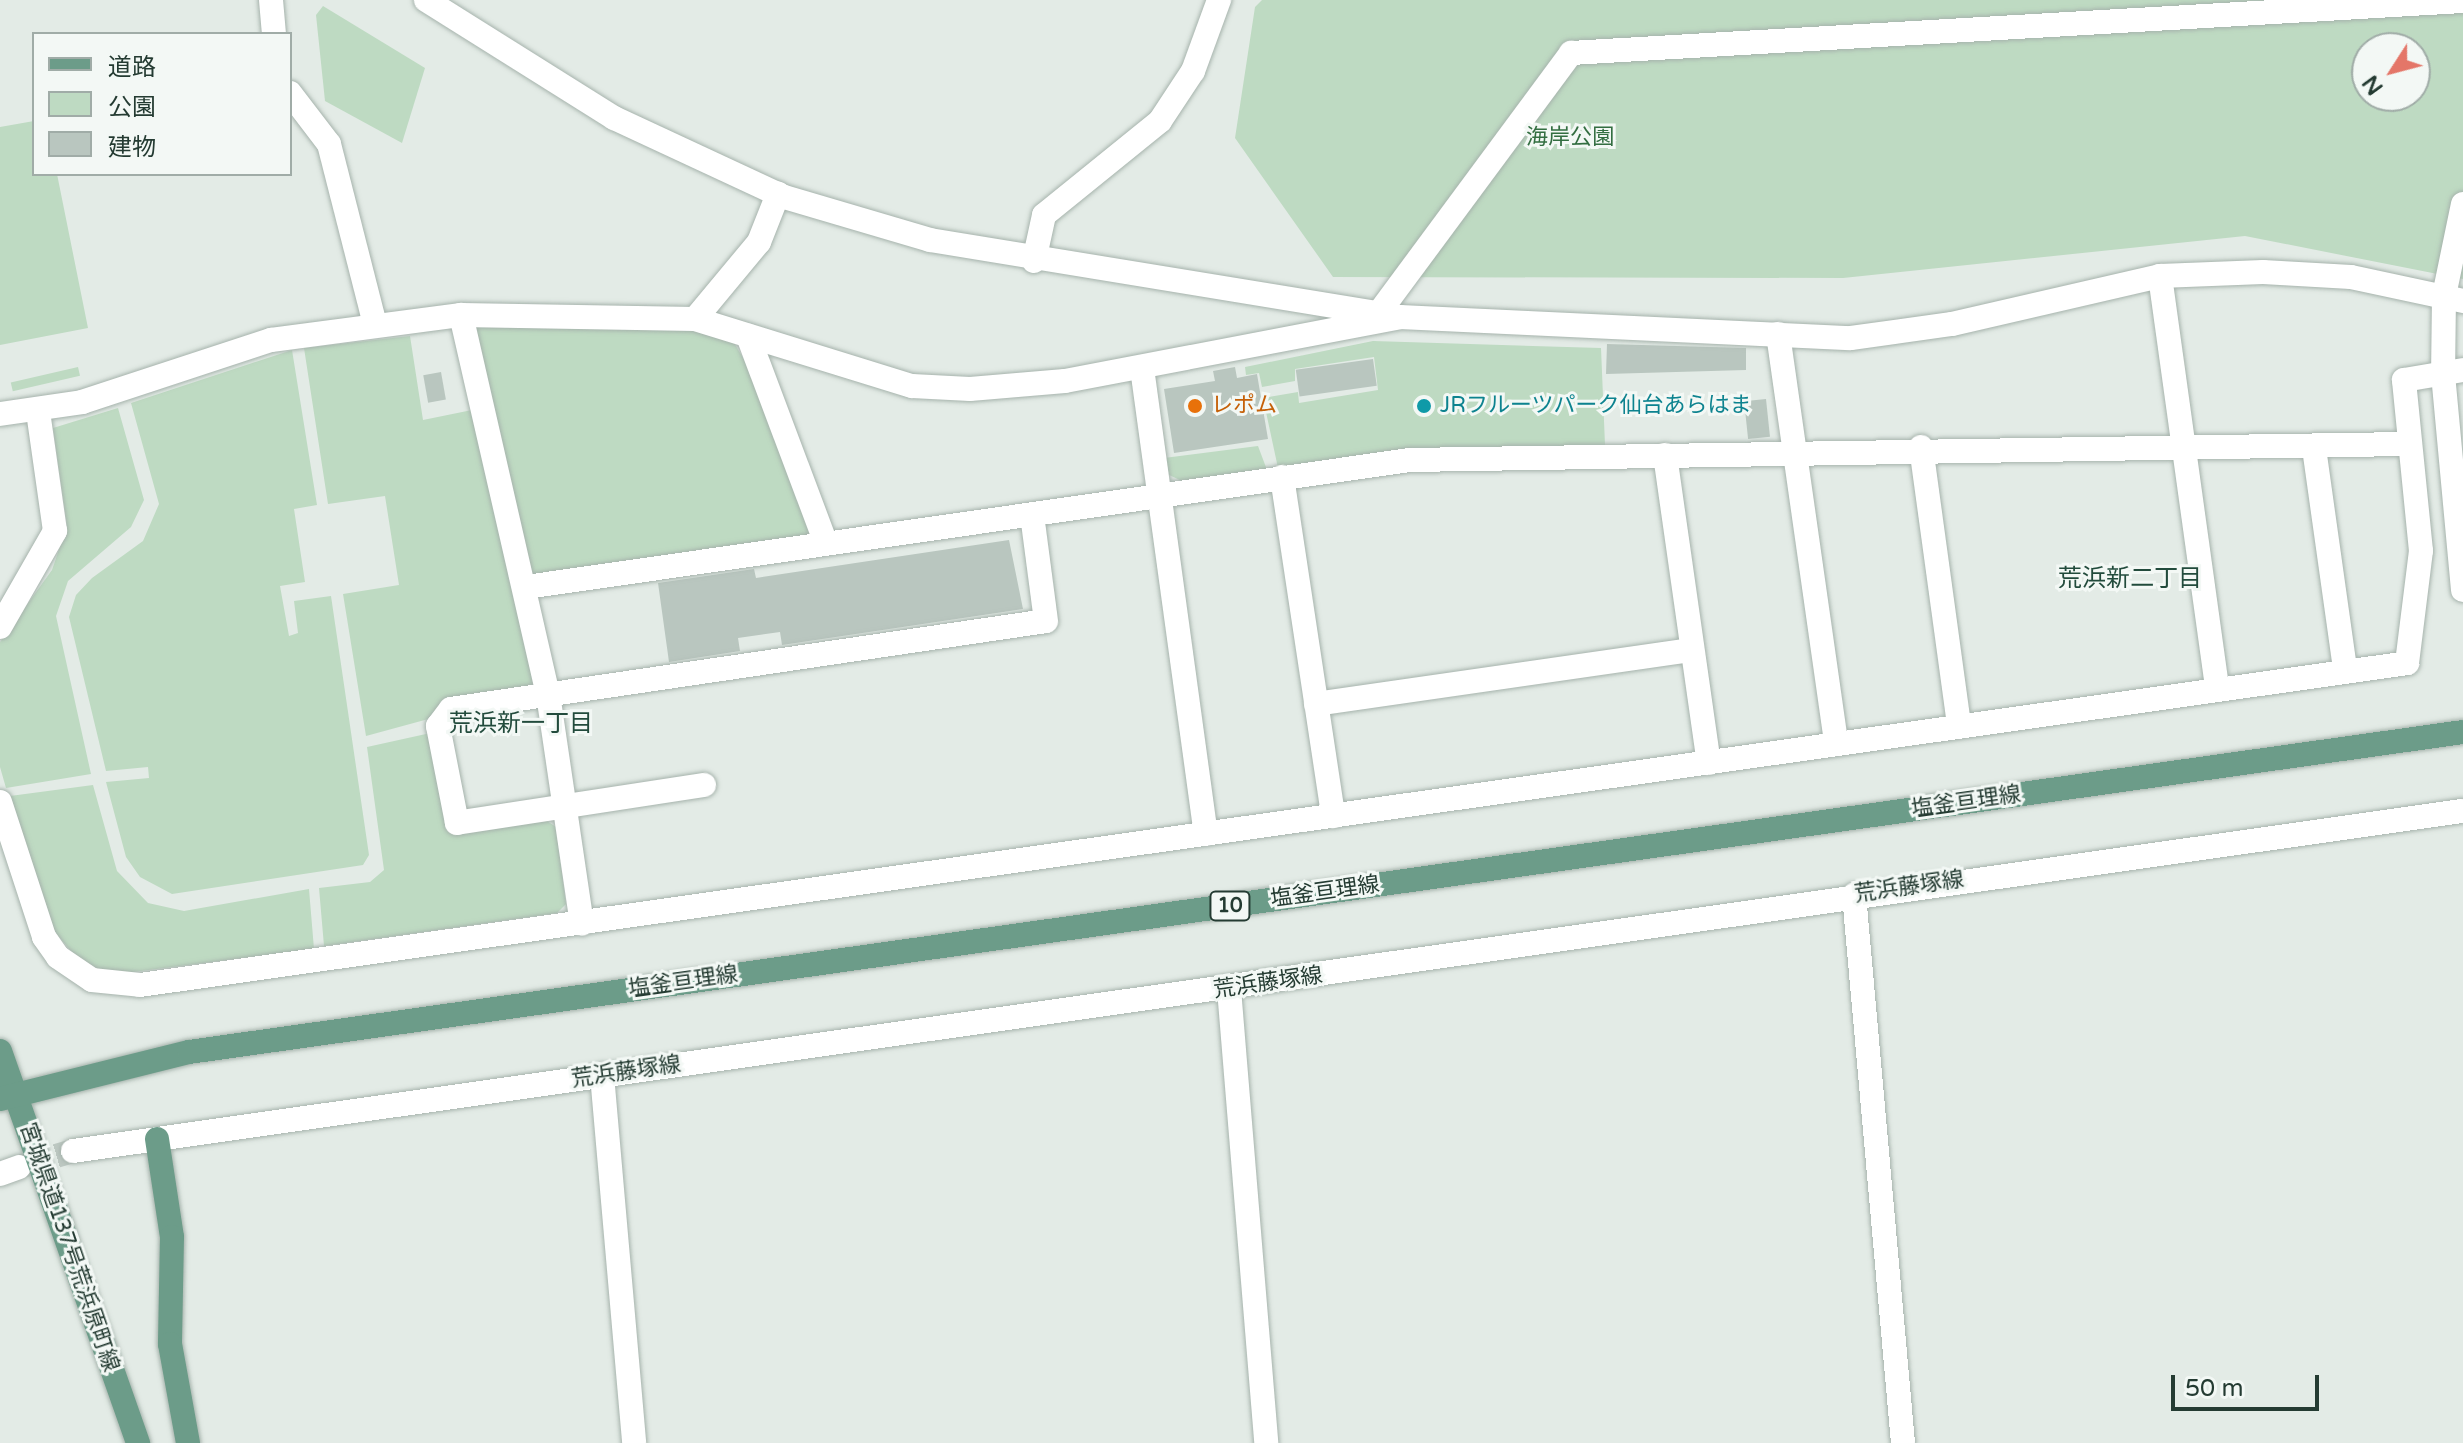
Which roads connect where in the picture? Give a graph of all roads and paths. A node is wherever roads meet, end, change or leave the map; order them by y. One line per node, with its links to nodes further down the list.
1 (271, 0): 5 (street)
2 (426, 0): 7 (street)
3 (1219, 0): 9 (street)
4 (2463, 1): 13 (street)
5 (274, 32)
6 (292, 96): 15 (street)
7 (778, 194): 9 (street); 14 (street)
8 (2463, 204): 11 (street)
9 (1034, 261): 13 (street)
10 (2160, 276): 11 (street); 16 (street); 23 (street)
11 (2454, 299): 19 (street)
12 (461, 315): 14 (street); 15 (street); 32 (street)
13 (1389, 316): 16 (street); 18 (street)
14 (695, 319): 17 (street)
15 (375, 324): 20 (street)
16 (1778, 334): 26 (street)
17 (748, 336): 18 (street); 31 (street)
18 (1142, 368): 29 (street)
19 (2453, 372): 22 (street); 33 (street)
20 (38, 412): 21 (street); 34 (street)
21 (0, 414)
22 (2410, 444): 25 (street); 36 (street)
23 (2181, 445): 24 (street); 25 (street); 37 (street)
24 (1921, 447): 26 (street); 40 (street)
25 (2314, 448): 36 (street)
26 (1791, 451): 27 (street); 42 (street)
27 (1665, 455): 28 (street); 35 (street)
28 (1282, 477): 29 (street); 39 (street)
29 (1158, 496): 30 (street); 49 (street)
30 (1032, 515): 31 (street); 38 (street)
31 (826, 543): 32 (street)
32 (526, 587): 38 (street)
33 (2463, 590)
34 (0, 627)
35 (1690, 650): 39 (street); 43 (street)
36 (2345, 669): 37 (street)
37 (2217, 687): 40 (street)
38 (548, 694): 46 (street); 46 (street)
39 (1316, 704): 48 (street)
40 (1959, 726): 42 (street)
41 (2463, 732): 55 (main road, 塩釜亘理線 / 10)
42 (1836, 744): 43 (street)
43 (1709, 763): 48 (street)
44 (704, 785): 46 (street)
45 (0, 802): 51 (street)
46 (564, 807): 51 (street)
47 (2463, 811): 50 (street, 荒浜藤塚線)
48 (1333, 816): 49 (street)
49 (1206, 834): 51 (street)
50 (1854, 895): 52 (street, 荒浜藤塚線); 62 (street)
51 (582, 924)
52 (1229, 989): 54 (street, 荒浜藤塚線); 61 (street)
53 (0, 1051): 55 (main road, 宮城県道137号荒浜原町線)
54 (602, 1075): 56 (street, 荒浜藤塚線); 60 (street)
55 (8, 1097): 58 (main road, 宮城県道137号荒浜原町線)
56 (157, 1139): 57 (street, 荒浜藤塚線); 59 (main road)
57 (73, 1151)
58 (138, 1443)
59 (188, 1443)
60 (634, 1443)
61 (1266, 1443)
62 (1903, 1443)

